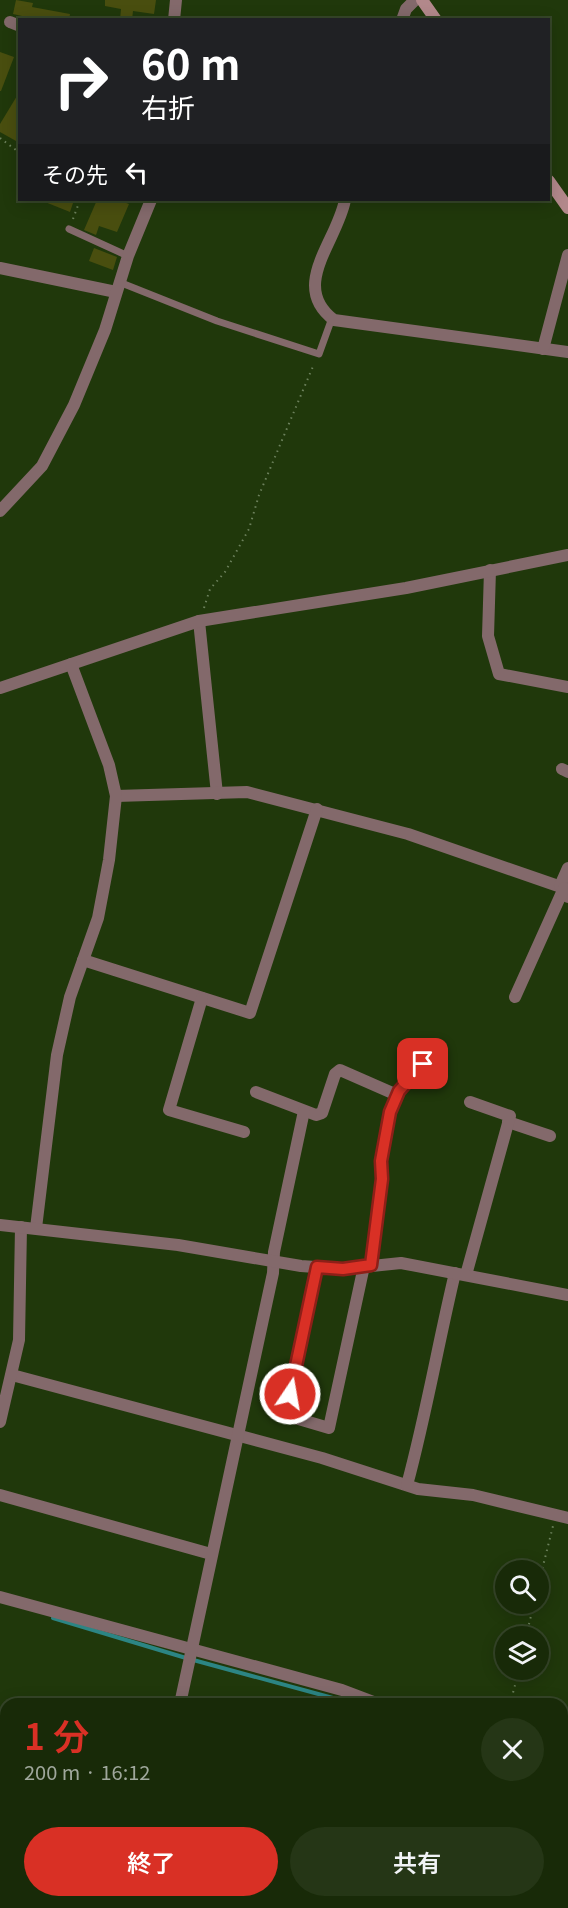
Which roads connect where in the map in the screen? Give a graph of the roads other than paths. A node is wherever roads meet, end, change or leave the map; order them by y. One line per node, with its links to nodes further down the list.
1 (177, 0): 4 (street)
2 (415, 0): 5 (street)
3 (422, 0): 6 (main road)
4 (174, 18)
5 (403, 18)
6 (435, 18)
7 (550, 182): 10 (main road)
8 (151, 201): 13 (street)
9 (342, 201): 16 (street)
10 (568, 208)
11 (69, 229): 13 (lane)
12 (568, 255): 17 (street)
13 (128, 256): 15 (street)
14 (0, 268): 15 (street)
15 (117, 286): 16 (lane); 19 (street)
16 (332, 318): 17 (street)
17 (543, 349): 18 (street)
18 (568, 352)
19 (0, 511)
20 (568, 555): 21 (street)
21 (490, 570): 22 (street); 24 (street)
22 (202, 621): 23 (street); 26 (street)
23 (71, 664): 25 (street); 27 (street)
24 (568, 687)
25 (0, 688)
26 (217, 795): 27 (street); 28 (street)
27 (116, 796): 31 (street)
28 (317, 809): 30 (street); 32 (street)
29 (568, 868): 30 (street)
30 (564, 890): 33 (street)
31 (83, 960): 32 (street); 44 (street)
32 (202, 998): 40 (street)
33 (515, 998)
34 (423, 1064): 36 (street)
35 (256, 1092): 38 (street)
36 (397, 1095): 38 (street); 46 (street)
37 (470, 1102): 39 (street)
38 (304, 1111): 45 (street)
39 (508, 1122): 41 (street); 48 (street)
40 (243, 1132)
41 (550, 1136)
42 (0, 1225): 43 (street)
43 (21, 1227): 44 (street); 51 (street)
44 (36, 1228): 45 (street)
45 (273, 1263): 47 (street); 53 (street)
46 (367, 1265): 47 (street); 47 (street); 48 (street)
47 (317, 1267)
48 (461, 1274): 49 (street); 54 (street)
49 (568, 1295)
50 (0, 1364): 51 (street)
51 (13, 1371): 52 (street); 53 (street)
52 (0, 1422)
53 (237, 1435): 54 (street); 57 (street)
54 (407, 1485): 56 (street)
55 (0, 1495): 57 (street)
56 (562, 1516)
57 (211, 1554): 59 (street)
58 (0, 1597): 59 (street)
59 (189, 1654): 60 (street); 61 (street)
60 (181, 1698)
61 (363, 1698)

